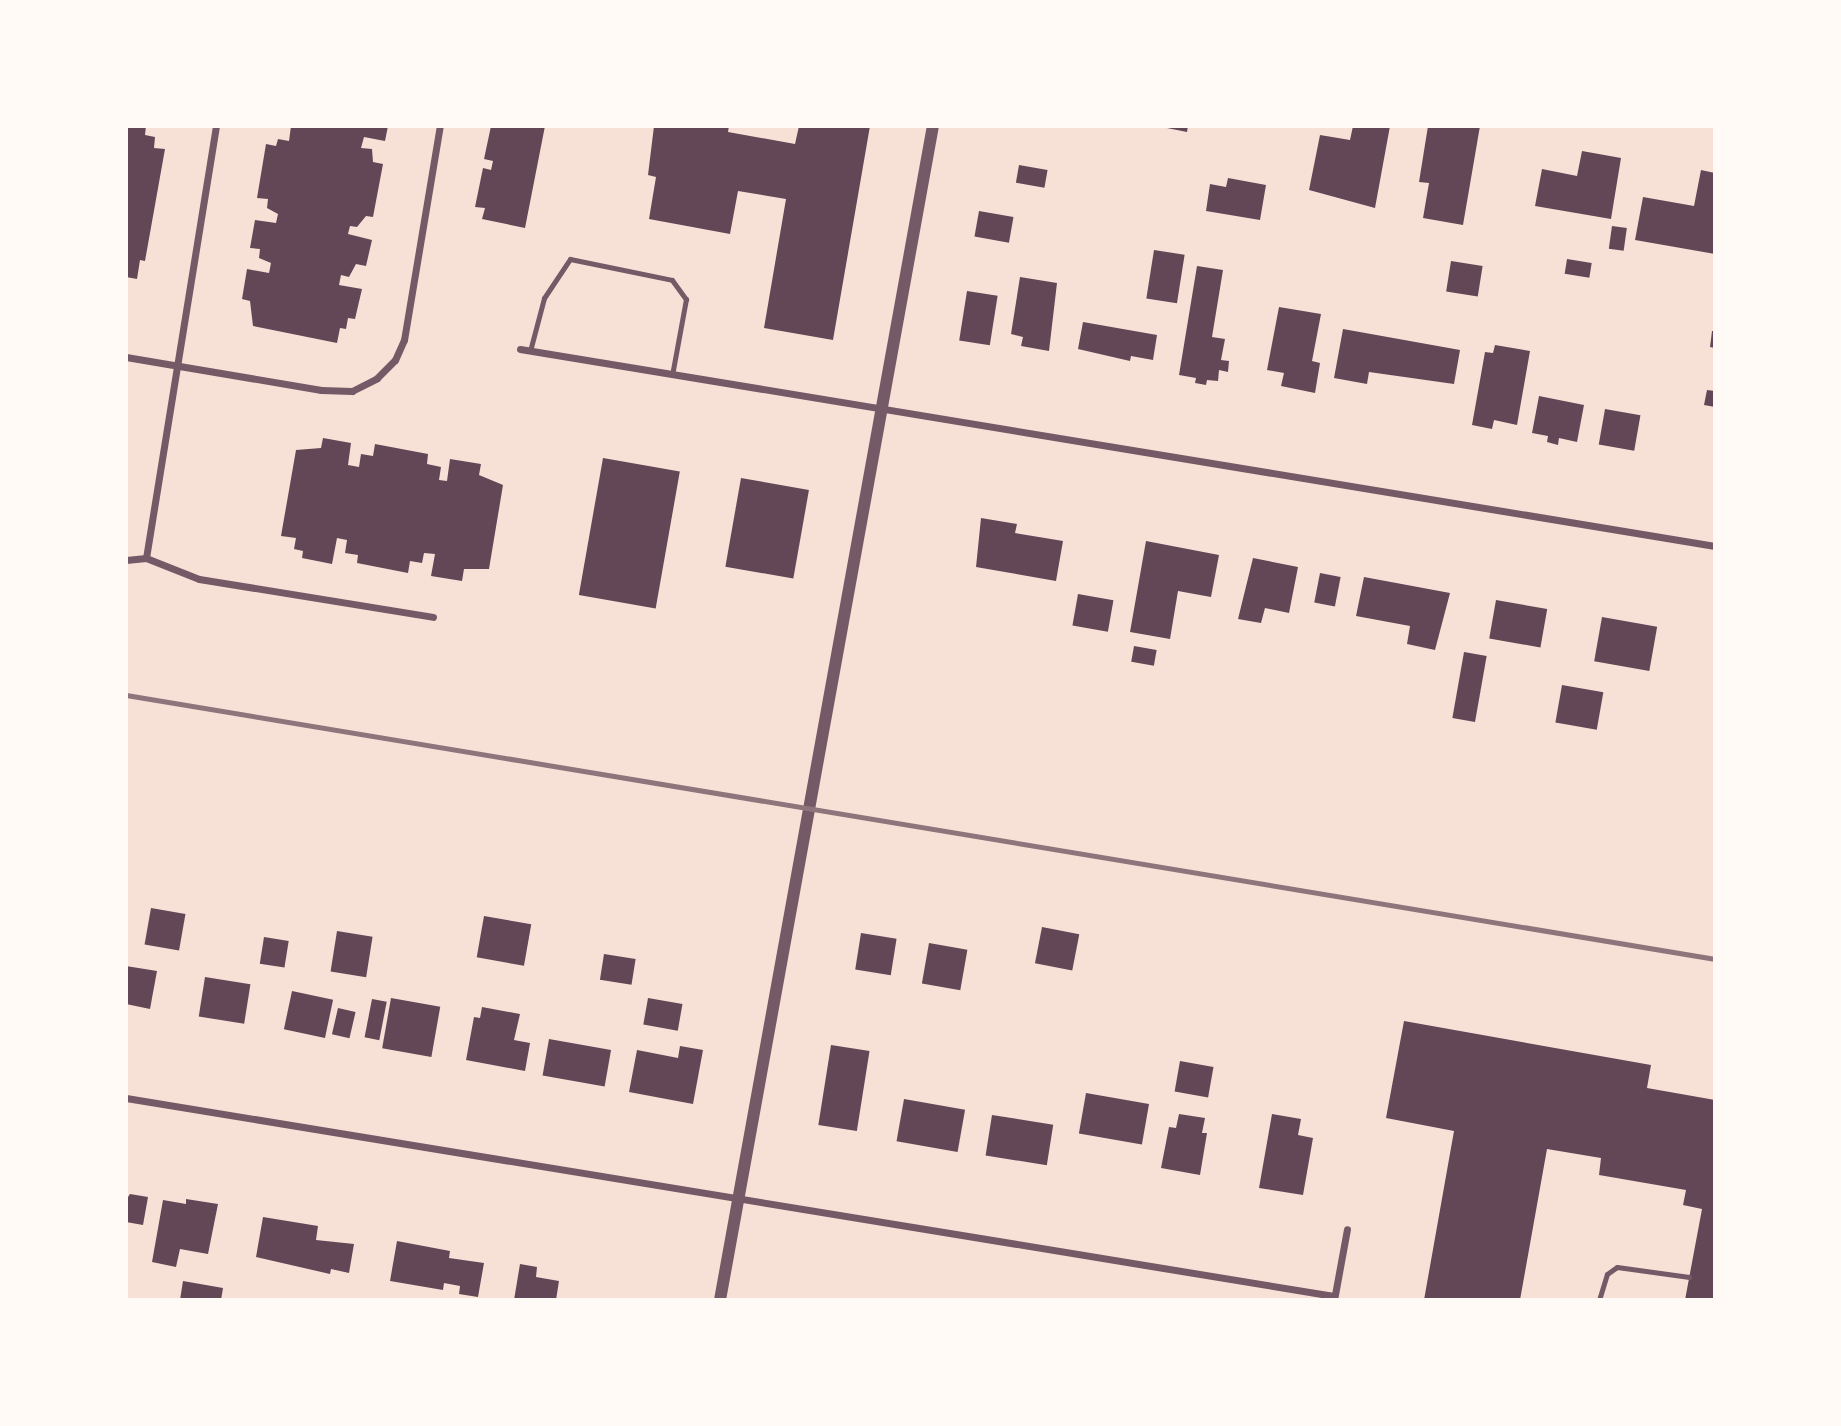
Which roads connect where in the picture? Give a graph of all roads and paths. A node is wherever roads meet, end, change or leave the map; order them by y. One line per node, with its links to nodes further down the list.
1 (216, 126): 7 (street)
2 (440, 126): 7 (street)
3 (933, 126): 9 (street)
4 (520, 349): 5 (street)
5 (530, 351): 8 (street); 8 (lane)
6 (126, 357): 7 (street)
7 (177, 366): 11 (street)
8 (672, 375): 9 (street)
9 (880, 410): 10 (street); 15 (street)
10 (1715, 546)
11 (146, 558): 12 (street); 13 (street)
12 (126, 560)
13 (433, 617)
14 (126, 1098): 15 (street)
15 (738, 1200): 18 (street); 19 (street)
16 (1347, 1229): 18 (street)
17 (1689, 1278): 20 (lane)
18 (1334, 1298)
19 (720, 1300)
20 (1599, 1300)

